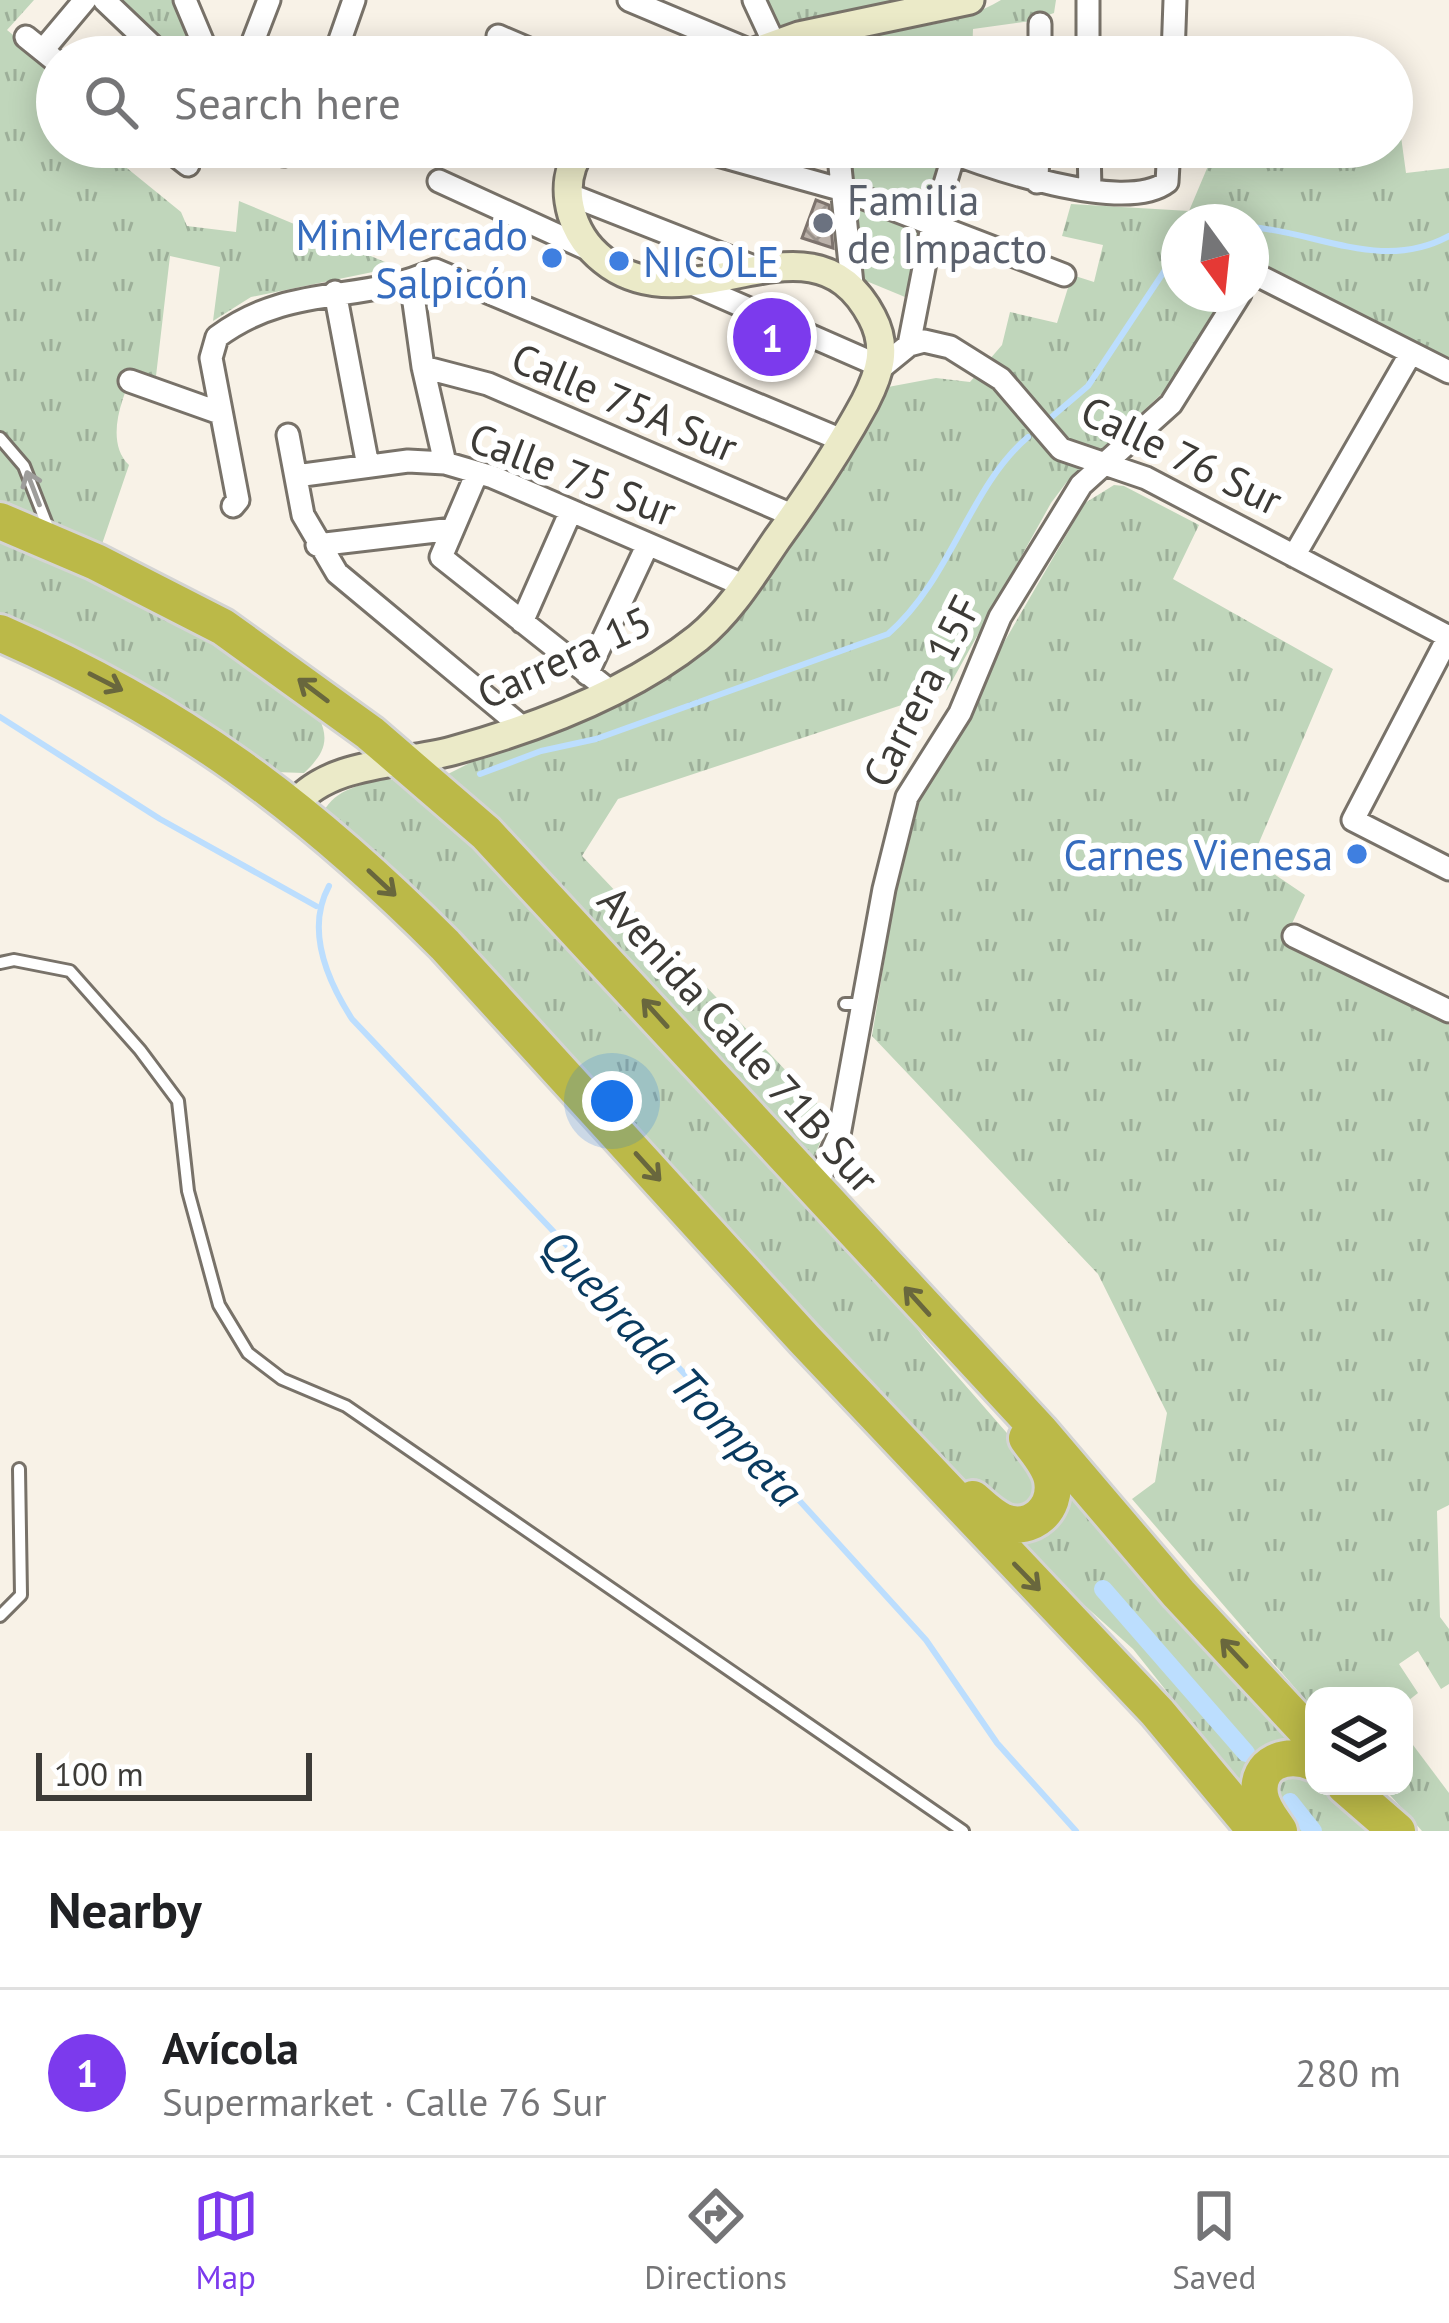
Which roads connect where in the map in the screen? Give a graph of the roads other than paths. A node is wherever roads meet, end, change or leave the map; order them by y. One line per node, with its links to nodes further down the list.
1 (85, 0): 12 (street)
2 (104, 0): 13 (street)
3 (185, 0): 14 (street)
4 (269, 0): 15 (street)
5 (355, 0): 16 (street)
6 (629, 0): 17 (street)
7 (754, 0): 18 (street)
8 (970, 0): 19 (street)
9 (1088, 0): 21 (street)
10 (1175, 0): 22 (street)
11 (1040, 24): 20 (street)
12 (53, 36)
13 (142, 36)
14 (200, 36)
15 (255, 36)
16 (342, 36)
17 (719, 36)
18 (755, 36)
19 (819, 36)
20 (1040, 36)
21 (1088, 36)
22 (1174, 36)
23 (574, 168): 35 (street)
24 (764, 168): 33 (street)
25 (840, 168): 33 (street)
26 (951, 168): 36 (street)
27 (1000, 168): 32 (street)
28 (1037, 168): 32 (street)
29 (1090, 168): 34 (street)
30 (1168, 168): 34 (street)
31 (439, 181): 37 (street)
32 (1037, 182): 34 (street)
33 (843, 190): 36 (street); 43 (street)
34 (1090, 190)
35 (568, 194): 37 (street); 38 (street)
36 (932, 227): 39 (street); 46 (street)
37 (593, 252): 42 (street)
38 (759, 269): 42 (street); 43 (street)
39 (1064, 275)
40 (411, 281): 44 (street); 48 (street); 55 (street)
41 (1269, 283): 47 (street)
42 (692, 284): 49 (street)
43 (852, 284): 49 (street)
44 (335, 292): 52 (street); 58 (street)
45 (1229, 312): 56 (street, Carrera 15F)
46 (908, 346): 49 (street); 56 (street, Calle 76 Sur)
47 (1412, 353): 50 (street); 69 (street)
48 (423, 367): 57 (street); 63 (street, Calle 75A Sur)
49 (882, 367): 55 (street, Carrera 15)
50 (1449, 372)
51 (130, 381): 52 (street)
52 (220, 413): 61 (street)
53 (288, 436): 60 (street)
54 (0, 438): 66 (lane, one-way to 54)
55 (844, 440): 63 (street, Carrera 15)
56 (1103, 462): 69 (street, Calle 76 Sur); 83 (street, Carrera 15F)
57 (445, 464): 58 (street, Calle 75 Sur); 59 (street, Calle 75 Sur)
58 (368, 466): 60 (street, Calle 75 Sur)
59 (476, 472): 62 (street, Calle 75 Sur); 65 (street)
60 (296, 476): 68 (street)
61 (233, 506)
62 (572, 512): 67 (street, Calle 75 Sur); 71 (street)
63 (794, 516): 70 (street, Carrera 15)
64 (0, 521): 66 (highway, Avenida Calle 71B Sur)
65 (453, 529): 68 (street); 71 (street)
66 (54, 544): 77 (highway, Avenida Calle 71B Sur, one-way to 66)
67 (648, 544): 70 (street, Calle 75 Sur); 74 (street)
68 (317, 545): 76 (street)
69 (1294, 556): 73 (street, Calle 76 Sur)
70 (745, 586): 75 (street, Carrera 15)
71 (522, 622): 74 (street)
72 (0, 633): 78 (highway, one-way to 78)
73 (1449, 637): 79 (street)
74 (587, 674): 75 (street)
75 (610, 692): 76 (street, Carrera 15)
76 (522, 728): 77 (street, Carrera 15)
77 (406, 761): 78 (street, Carrera 15); 83 (highway, Avenida Calle 71B Sur, one-way to 77)
78 (293, 806): 85 (highway, one-way to 85)
79 (1449, 869)
80 (1294, 936): 82 (street)
81 (0, 963): 92 (lane)
82 (1449, 1010)
83 (815, 1189): 84 (highway, Avenida Calle 71B Sur, one-way to 83)
84 (974, 1364): 85 (highway); 88 (highway, Avenida Calle 71B Sur, one-way to 84)
85 (884, 1422): 93 (highway, one-way to 93)
86 (19, 1468): 87 (lane)
87 (0, 1616)
88 (1305, 1729)
89 (1305, 1760): 94 (highway)
90 (1356, 1795): 95 (highway)
91 (1366, 1795): 95 (highway)
92 (963, 1831)
93 (1256, 1831)
94 (1279, 1831)
95 (1399, 1831)

